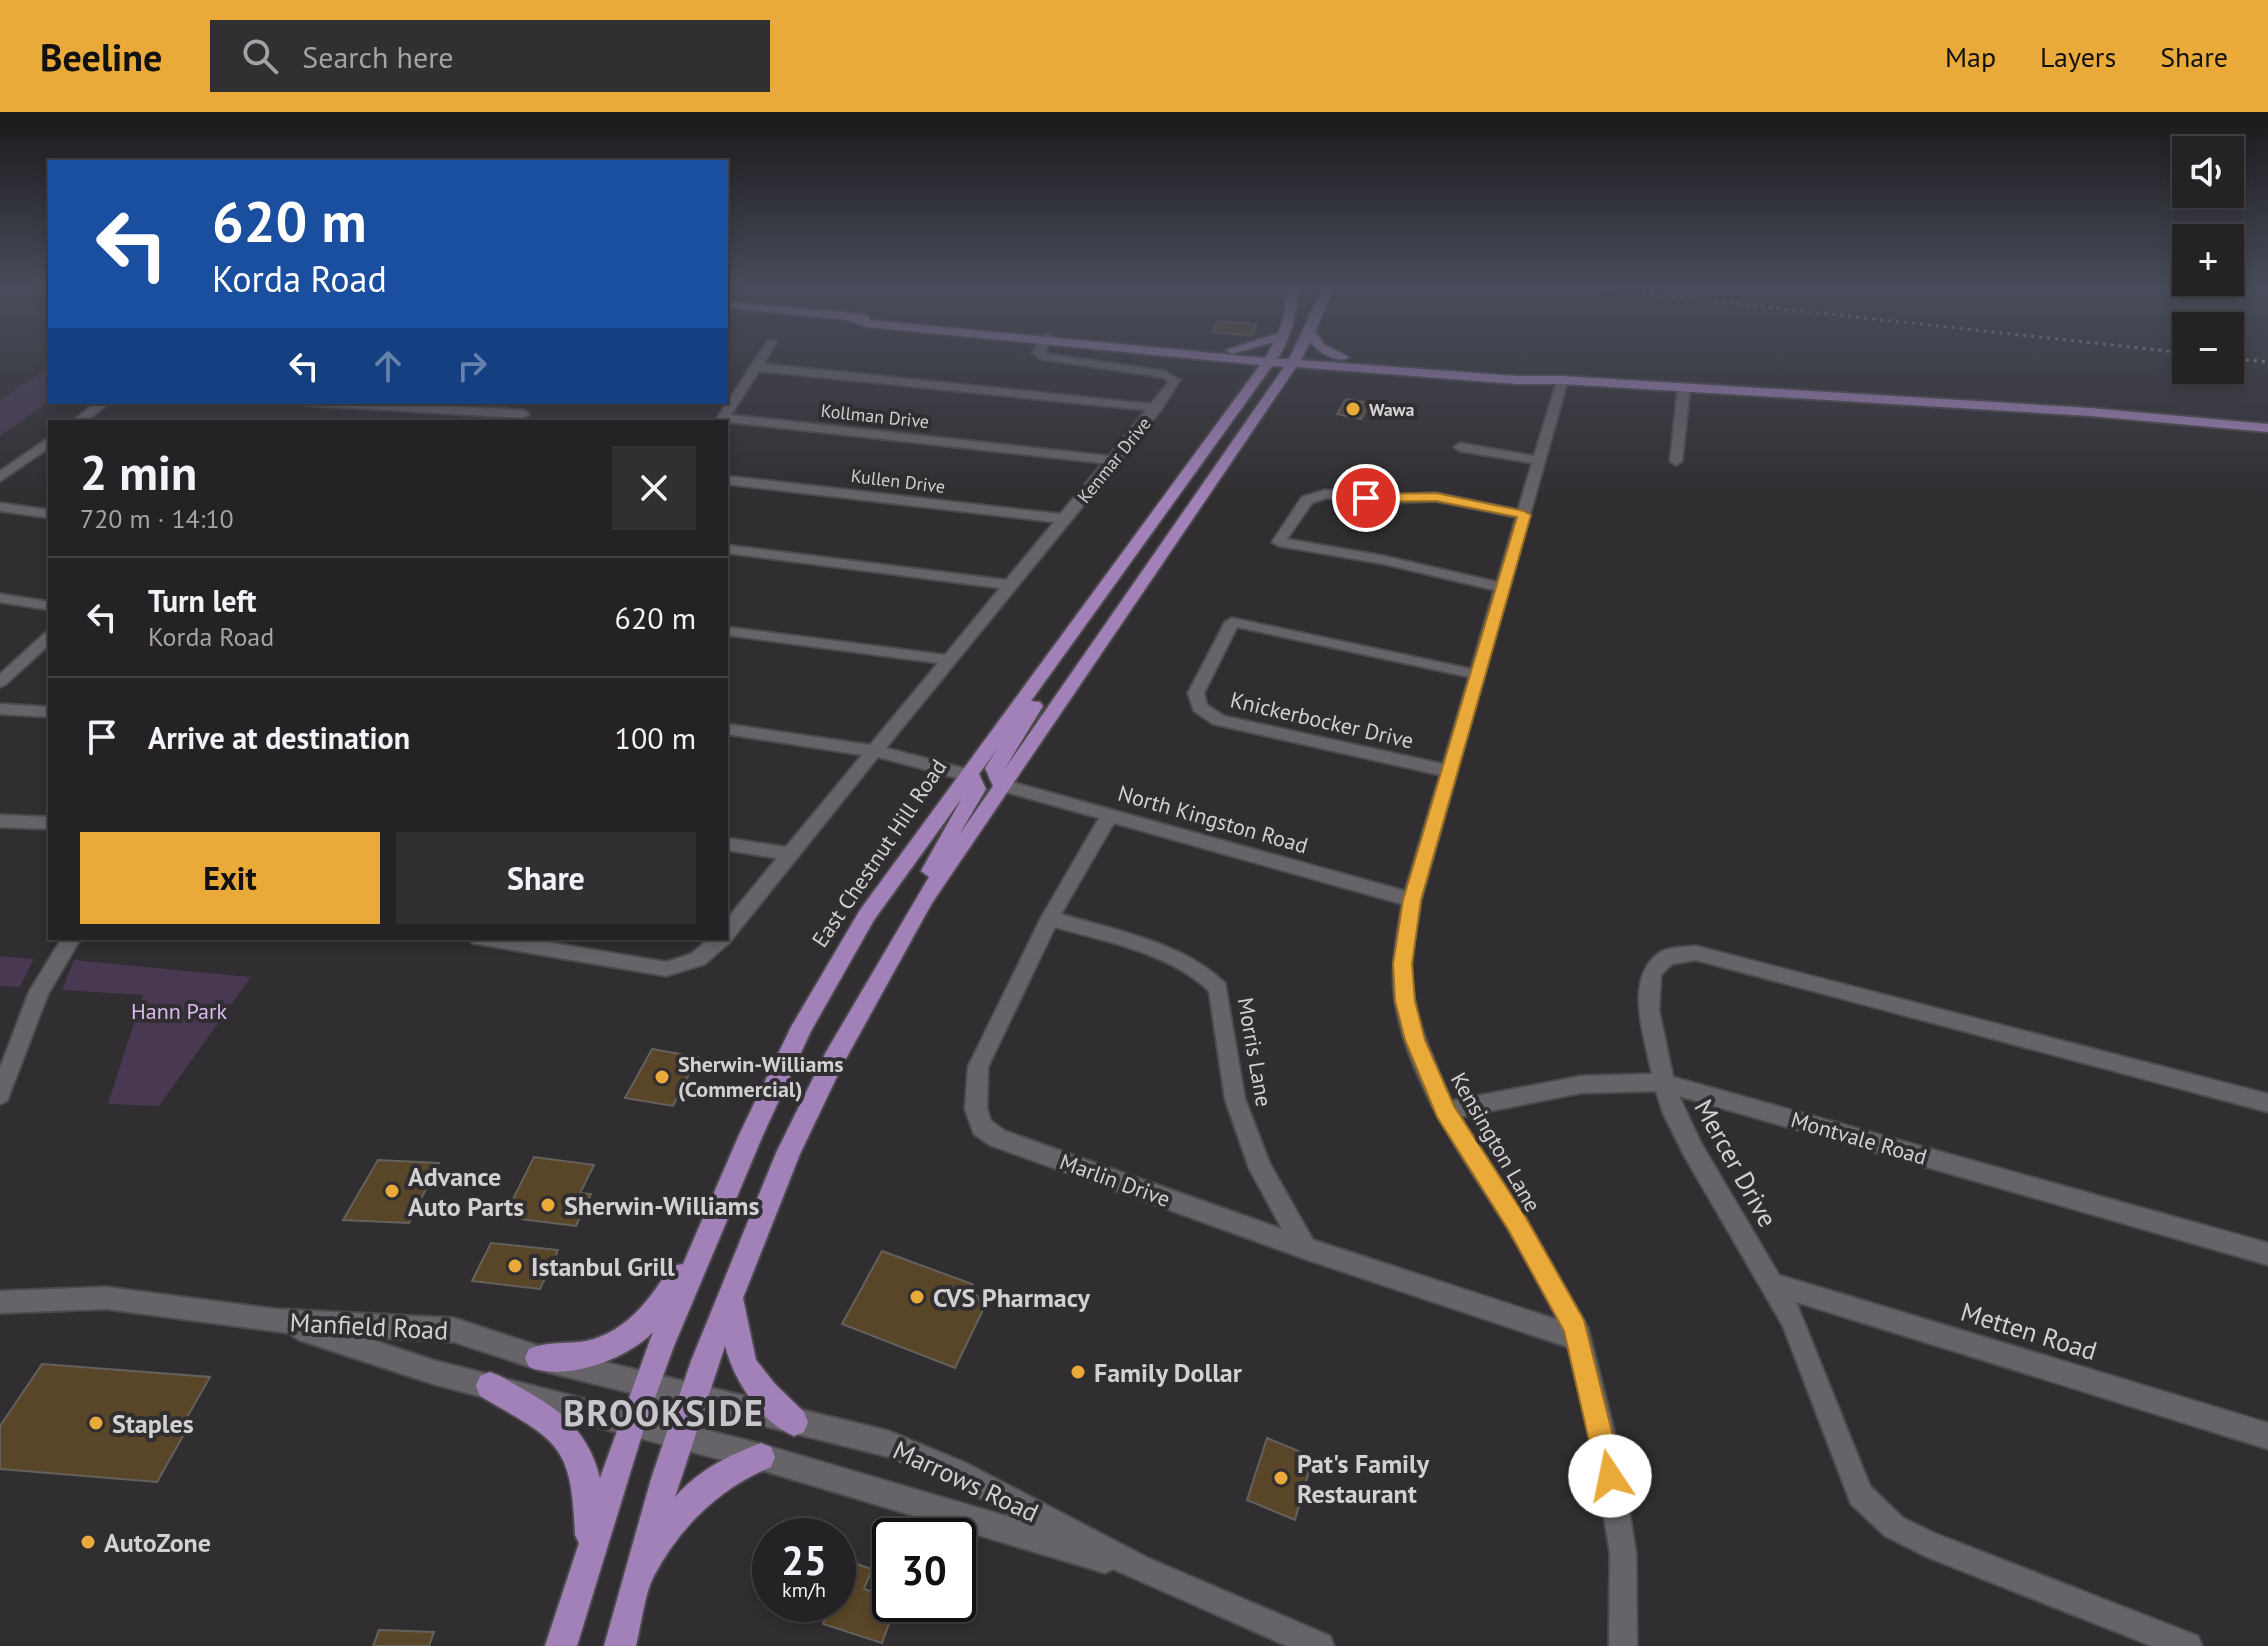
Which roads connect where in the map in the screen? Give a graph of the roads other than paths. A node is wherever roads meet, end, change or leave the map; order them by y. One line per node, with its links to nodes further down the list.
1 (763, 357): 9 (street, Kollman Drive)
2 (1046, 357): 16 (street, Kenmar Drive)
3 (1230, 357): 11 (main road)
4 (1251, 357): 6 (main road)
5 (1334, 357): 8 (main road)
6 (1271, 358): 7 (main road); 11 (main road, East Chestnut Hill Road)
7 (1295, 359): 8 (main road); 13 (main road)
8 (1342, 362): 10 (main road); 13 (main road)
9 (756, 367): 16 (street); 22 (street, Kollman Drive)
10 (1562, 380): 12 (main road); 23 (street, Kensington Lane)
11 (1255, 381): 38 (main road, East Chestnut Hill Road)
12 (1684, 387): 19 (main road); 24 (street)
13 (1275, 388): 48 (main road)
14 (101, 404): 18 (street)
15 (332, 404): 17 (street)
16 (1157, 408): 22 (street, Kenmar Drive)
17 (520, 418)
18 (80, 420)
19 (2268, 428)
20 (48, 442): 25 (street)
21 (1460, 447): 23 (street)
22 (1113, 460): 30 (street, Kenmar Drive)
23 (1539, 461): 29 (street, Kensington Lane)
24 (1676, 461)
25 (0, 477)
26 (728, 480): 30 (street, Kullen Drive)
27 (0, 507): 28 (street)
28 (48, 514)
29 (1524, 515): 33 (street, Kensington Lane); 33 (street)
30 (1065, 519): 32 (street, Kenmar Drive)
31 (728, 549): 32 (street)
32 (1011, 585): 39 (street, Kenmar Drive)
33 (1504, 588): 40 (street, Kensington Lane)
34 (0, 598): 35 (street)
35 (48, 606)
36 (728, 631): 39 (street)
37 (48, 638): 41 (street)
38 (1056, 655): 47 (main road, East Chestnut Hill Road); 48 (main road)
39 (949, 660): 45 (street, Kenmar Drive)
40 (1479, 675): 46 (street, Kensington Lane); 46 (street, Knickerbocker Drive)
41 (0, 682)
42 (0, 709): 43 (street)
43 (48, 712)
44 (728, 729): 45 (street)
45 (875, 751): 47 (street); 53 (street, Kenmar Drive)
46 (1449, 771): 55 (street, Kensington Lane)
47 (968, 775): 54 (main road); 65 (main road, East Chestnut Hill Road)
48 (1001, 785): 49 (street, North Kingston Road); 54 (main road)
49 (1110, 815): 55 (street, North Kingston Road); 56 (street, Marlin Drive)
50 (0, 821): 51 (street)
51 (48, 823)
52 (728, 844): 53 (street)
53 (790, 854): 57 (street, Kenmar Drive)
54 (925, 898): 69 (main road)
55 (1412, 900): 64 (street, Kensington Lane)
56 (1050, 918): 66 (street, Morris Lane); 66 (street, Marlin Drive)
57 (728, 931)
58 (71, 940): 62 (street)
59 (491, 940): 60 (street, Kenmar Drive)
60 (719, 940)
61 (1664, 1083): 63 (street, Mercer Drive); 64 (street, Montvale Road); 67 (street, Montvale Road); 68 (street, Mercer Drive)
62 (0, 1095)
63 (2268, 1103)
64 (1445, 1111): 72 (street, Kensington Lane)
65 (714, 1221): 73 (main road); 74 (main road, East Chestnut Hill Road)
66 (1305, 1248): 72 (street, Marlin Drive)
67 (2268, 1254)
68 (1773, 1284): 80 (street, Metten Road); 89 (street, Mercer Drive)
69 (731, 1295): 76 (main road); 77 (main road)
70 (0, 1302): 71 (street, Manfield Road)
71 (276, 1321): 73 (street, Manfield Road); 75 (street, Manfield Road)
72 (1578, 1338): 88 (street, Kensington Lane)
73 (539, 1358): 74 (street, Manfield Road)
74 (646, 1384): 76 (street, Manfield Road); 78 (main road, East Chestnut Hill Road)
75 (490, 1386): 78 (street, Manfield Road); 82 (main road)
76 (692, 1396): 77 (street, Marrows Road); 79 (main road)
77 (794, 1422): 83 (street, Marrows Road)
78 (631, 1425): 79 (street, Marrows Road); 82 (main road, East Chestnut Hill Road)
79 (678, 1436): 81 (street, Marrows Road); 84 (main road)
80 (2268, 1436)
81 (761, 1457): 83 (street, Marrows Road); 84 (main road)
82 (590, 1554): 85 (main road, East Chestnut Hill Road)
83 (1138, 1568): 87 (street, Marrows Road)
84 (637, 1576): 86 (main road)
85 (561, 1646)
86 (620, 1646)
87 (1320, 1646)
88 (1623, 1646)
89 (2188, 1646)

